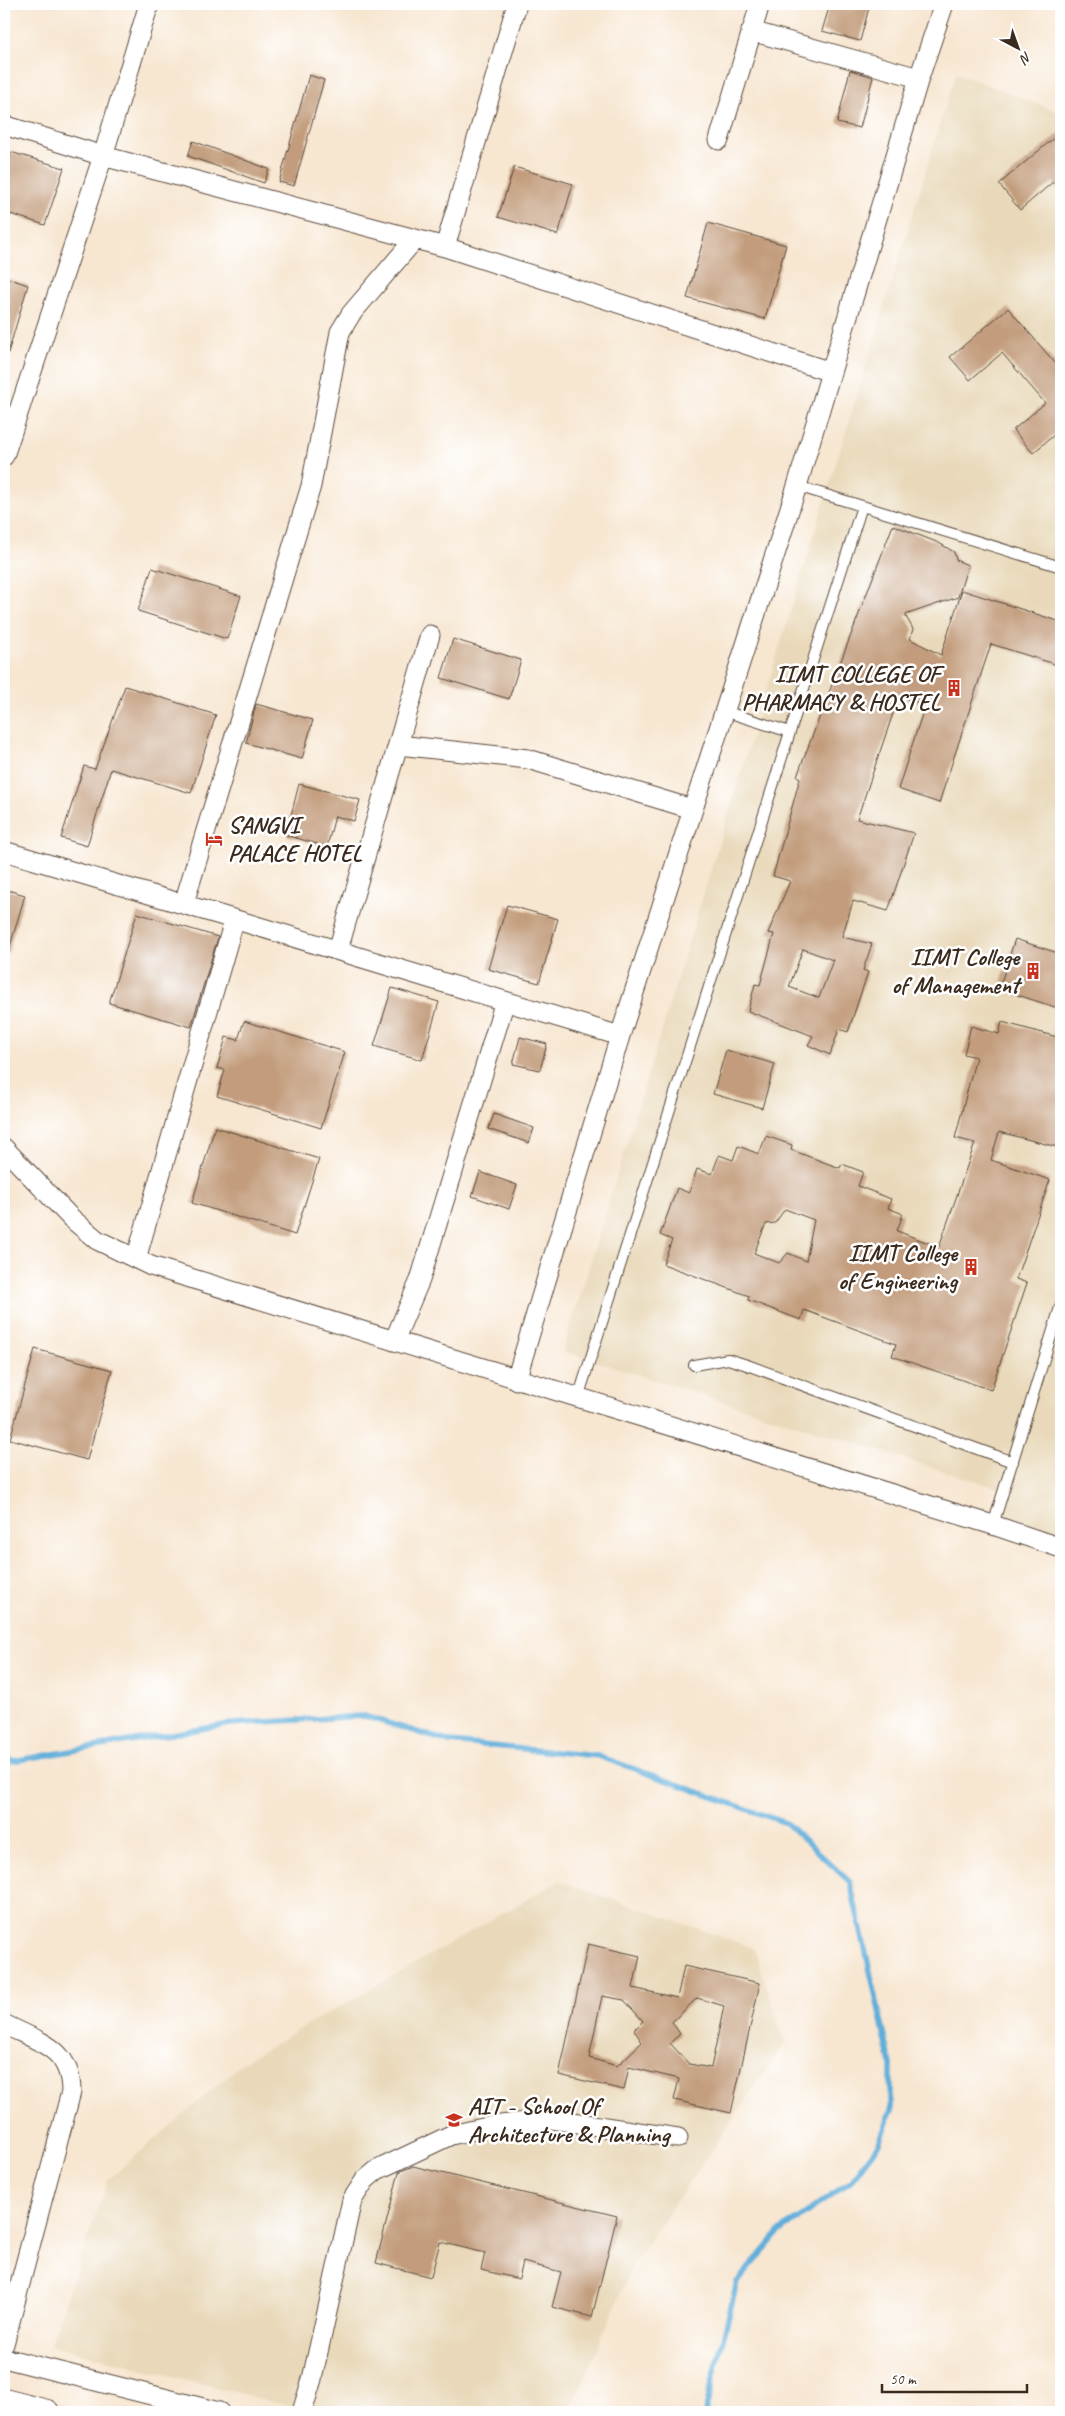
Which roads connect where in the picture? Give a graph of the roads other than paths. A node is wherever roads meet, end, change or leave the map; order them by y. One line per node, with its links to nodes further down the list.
1 (149, 4): 9 (street)
2 (517, 4): 11 (street)
3 (760, 4): 5 (street)
4 (944, 4): 6 (street)
5 (751, 32): 6 (street); 8 (street)
6 (919, 78): 12 (street)
7 (4, 125): 9 (street)
8 (718, 140)
9 (103, 156): 10 (street); 13 (street)
10 (414, 240): 11 (street); 23 (street)
11 (445, 247): 12 (street)
12 (831, 372): 14 (street)
13 (4, 456)
14 (797, 486): 15 (lane); 18 (street)
15 (862, 506): 16 (lane); 19 (lane)
16 (1061, 567)
17 (430, 635): 20 (street)
18 (724, 712): 19 (lane); 21 (street)
19 (790, 732): 34 (lane)
20 (398, 745): 21 (street); 25 (street)
21 (692, 809): 27 (street)
22 (4, 851): 23 (street)
23 (184, 903): 24 (street)
24 (234, 921): 25 (street); 29 (street)
25 (338, 950): 26 (street)
26 (505, 1002): 27 (street); 31 (street)
27 (620, 1036): 33 (street)
28 (4, 1148): 29 (street)
29 (136, 1259): 31 (street)
30 (1061, 1304): 35 (lane)
31 (394, 1342): 33 (street)
32 (694, 1365): 35 (lane)
33 (516, 1380): 34 (street)
34 (578, 1398): 36 (street)
35 (1013, 1462): 36 (lane)
36 (993, 1525): 37 (street)
37 (1061, 1548)
38 (4, 2024): 40 (street)
39 (678, 2138): 45 (street)
40 (4, 2344)
41 (4, 2358): 44 (street)
42 (4, 2401): 43 (street)
43 (47, 2412)
44 (219, 2412)
45 (302, 2412)

